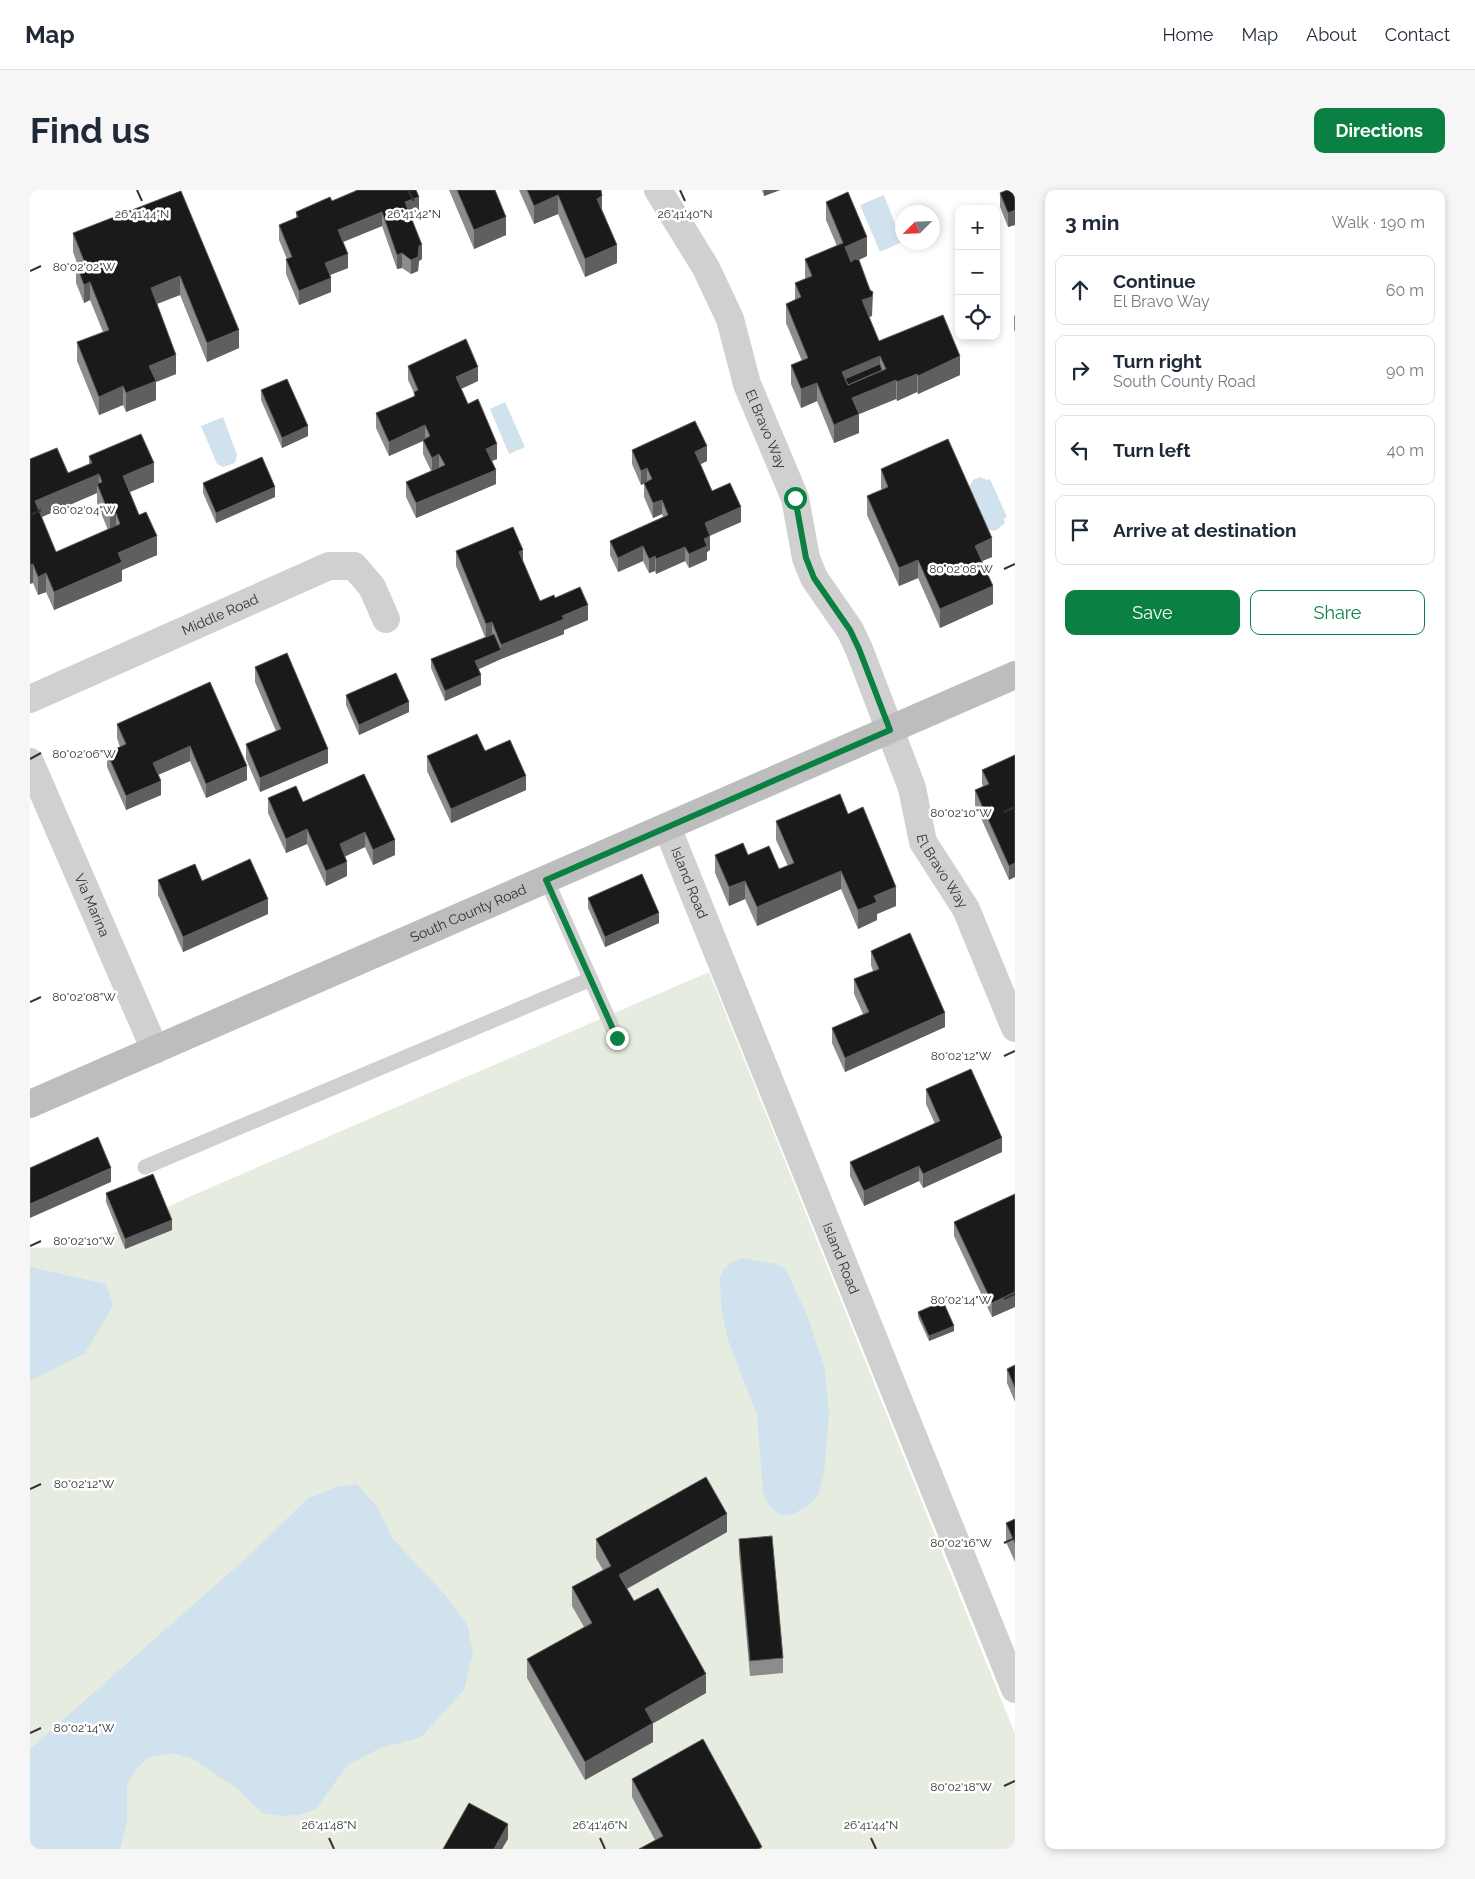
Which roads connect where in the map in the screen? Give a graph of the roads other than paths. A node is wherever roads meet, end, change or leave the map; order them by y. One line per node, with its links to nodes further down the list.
1 (658, 190): 5 (street, El Bravo Way)
2 (386, 619): 4 (street, Middle Road)
3 (1015, 676): 5 (main road, South County Road)
4 (30, 699)
5 (890, 730): 7 (main road, South County Road); 10 (street, El Bravo Way)
6 (30, 762): 12 (street, Via Marina)
7 (667, 827): 8 (main road, South County Road); 15 (street, Island Road)
8 (546, 880): 9 (lane); 12 (main road, South County Road)
9 (591, 979): 11 (lane); 14 (lane)
10 (1015, 1028)
11 (617, 1038)
12 (155, 1050): 13 (main road, South County Road)
13 (30, 1104)
14 (144, 1167)
15 (1015, 1689)

